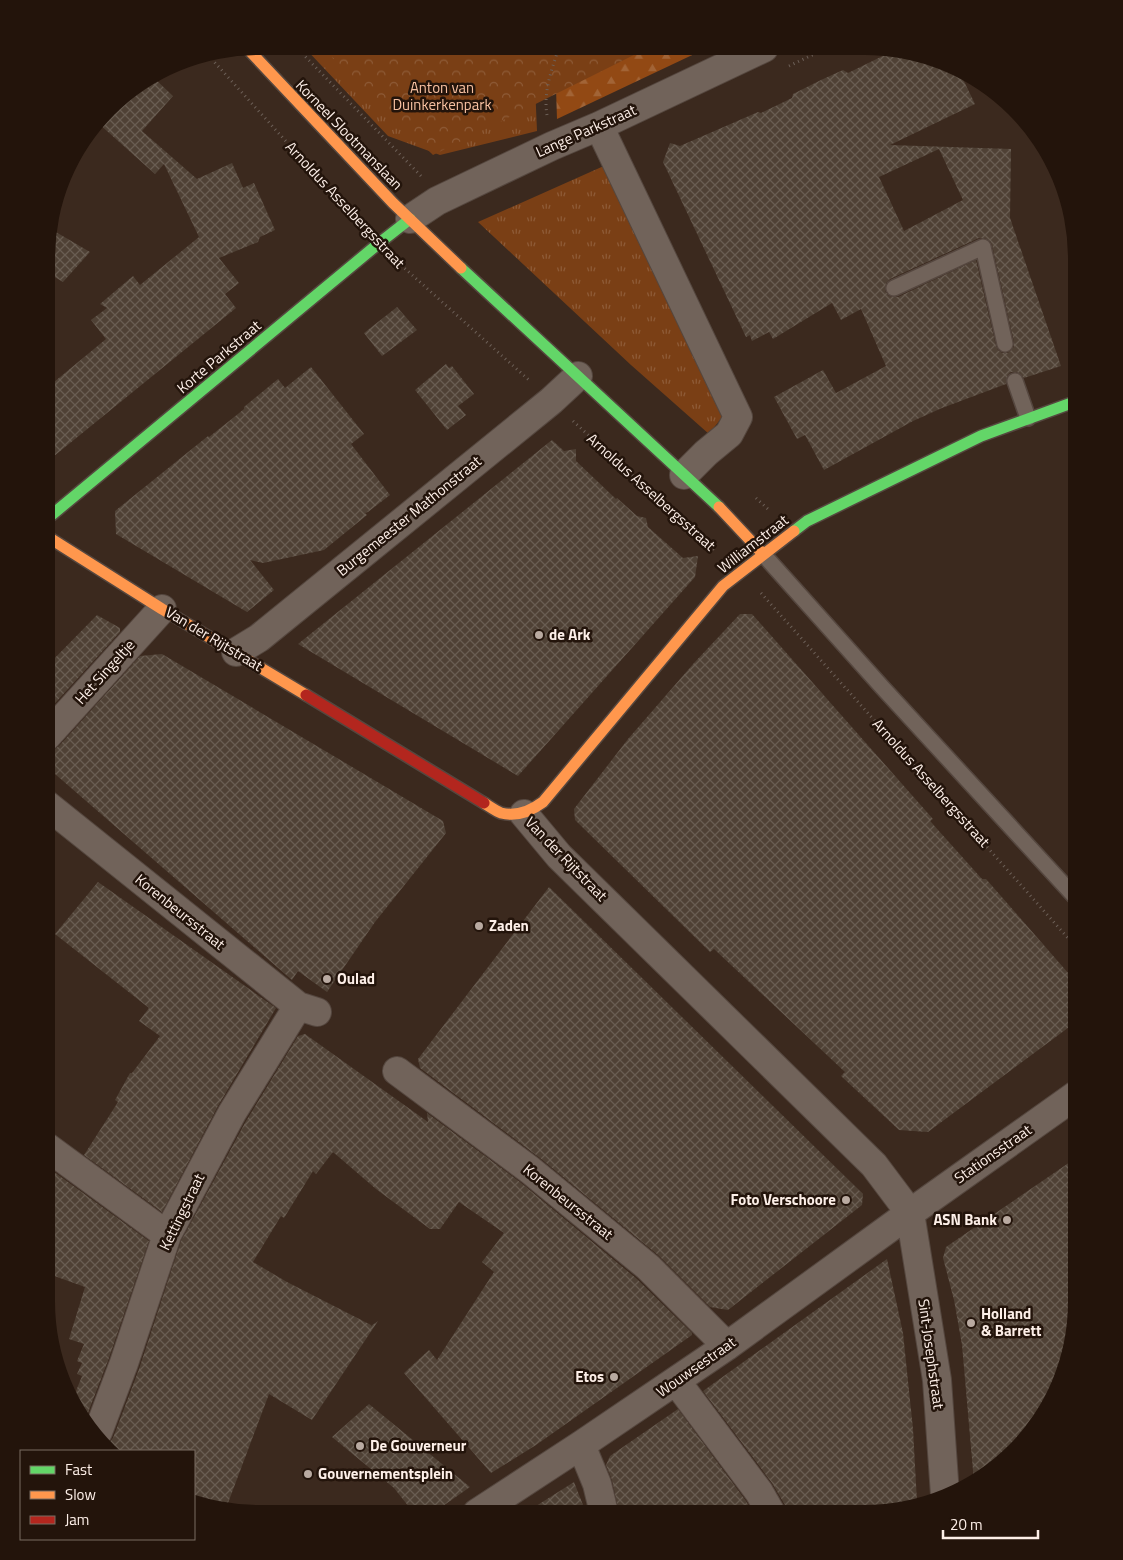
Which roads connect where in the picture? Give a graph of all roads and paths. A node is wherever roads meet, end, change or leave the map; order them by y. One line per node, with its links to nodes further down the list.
1 (254, 55): 9 (street, Korneel Slootmanslaan)
2 (304, 55): 8 (path)
3 (557, 55): 7 (path)
4 (749, 55): 6 (street, Lange Parkstraat)
5 (213, 60): 10 (path, Arnoldus Asselbergsstraat)
6 (599, 126): 7 (street, Lange Parkstraat); 18 (street)
7 (552, 146): 8 (street, Lange Parkstraat)
8 (437, 201): 9 (street, Lange Parkstraat)
9 (410, 219): 10 (street, Korte Parkstraat); 13 (street, Arnoldus Asselbergsstraat)
10 (378, 244): 15 (path, Arnoldus Asselbergsstraat); 20 (street, Korte Parkstraat)
11 (894, 288): 12 (lane)
12 (1005, 344)
13 (578, 376): 15 (street, Burgemeester Mathonstraat); 18 (street, Arnoldus Asselbergsstraat)
14 (1015, 381): 17 (lane)
15 (551, 401): 24 (path, Arnoldus Asselbergsstraat); 26 (street, Burgemeester Mathonstraat)
16 (1068, 404): 17 (street, Williamstraat)
17 (1028, 418): 23 (street, Williamstraat)
18 (684, 475): 23 (street, Arnoldus Asselbergsstraat)
19 (753, 496): 21 (path)
20 (55, 512)
21 (774, 515)
22 (55, 541): 25 (street, Van der Rijtstraat)
23 (763, 554): 24 (street, Williamstraat); 30 (lane, Arnoldus Asselbergsstraat)
24 (739, 573): 29 (street, Williamstraat); 31 (path, Arnoldus Asselbergsstraat)
25 (162, 609): 26 (street, Van der Rijtstraat); 27 (street, Het Singeltje)
26 (236, 652): 29 (street, Van der Rijtstraat)
27 (55, 727)
28 (55, 811): 32 (street, Korenbeursstraat)
29 (524, 814): 36 (street, Van der Rijtstraat)
30 (1068, 889)
31 (1068, 938)
32 (307, 1009): 37 (street, Kettingstraat)
33 (397, 1071): 38 (street, Korenbeursstraat)
34 (1068, 1101): 36 (street, Stationsstraat)
35 (55, 1154): 37 (street)
36 (910, 1213): 38 (street, Wouwsestraat); 42 (street, Sint-Josephstraat)
37 (167, 1235): 40 (street, Kettingstraat)
38 (727, 1346): 39 (street, Wouwsestraat)
39 (676, 1381): 41 (street, Wouwsestraat); 45 (street)
40 (99, 1429)
41 (581, 1445): 43 (street, Wouwsestraat); 44 (street)
42 (945, 1489)
43 (489, 1505)
44 (602, 1505)
45 (766, 1505)

